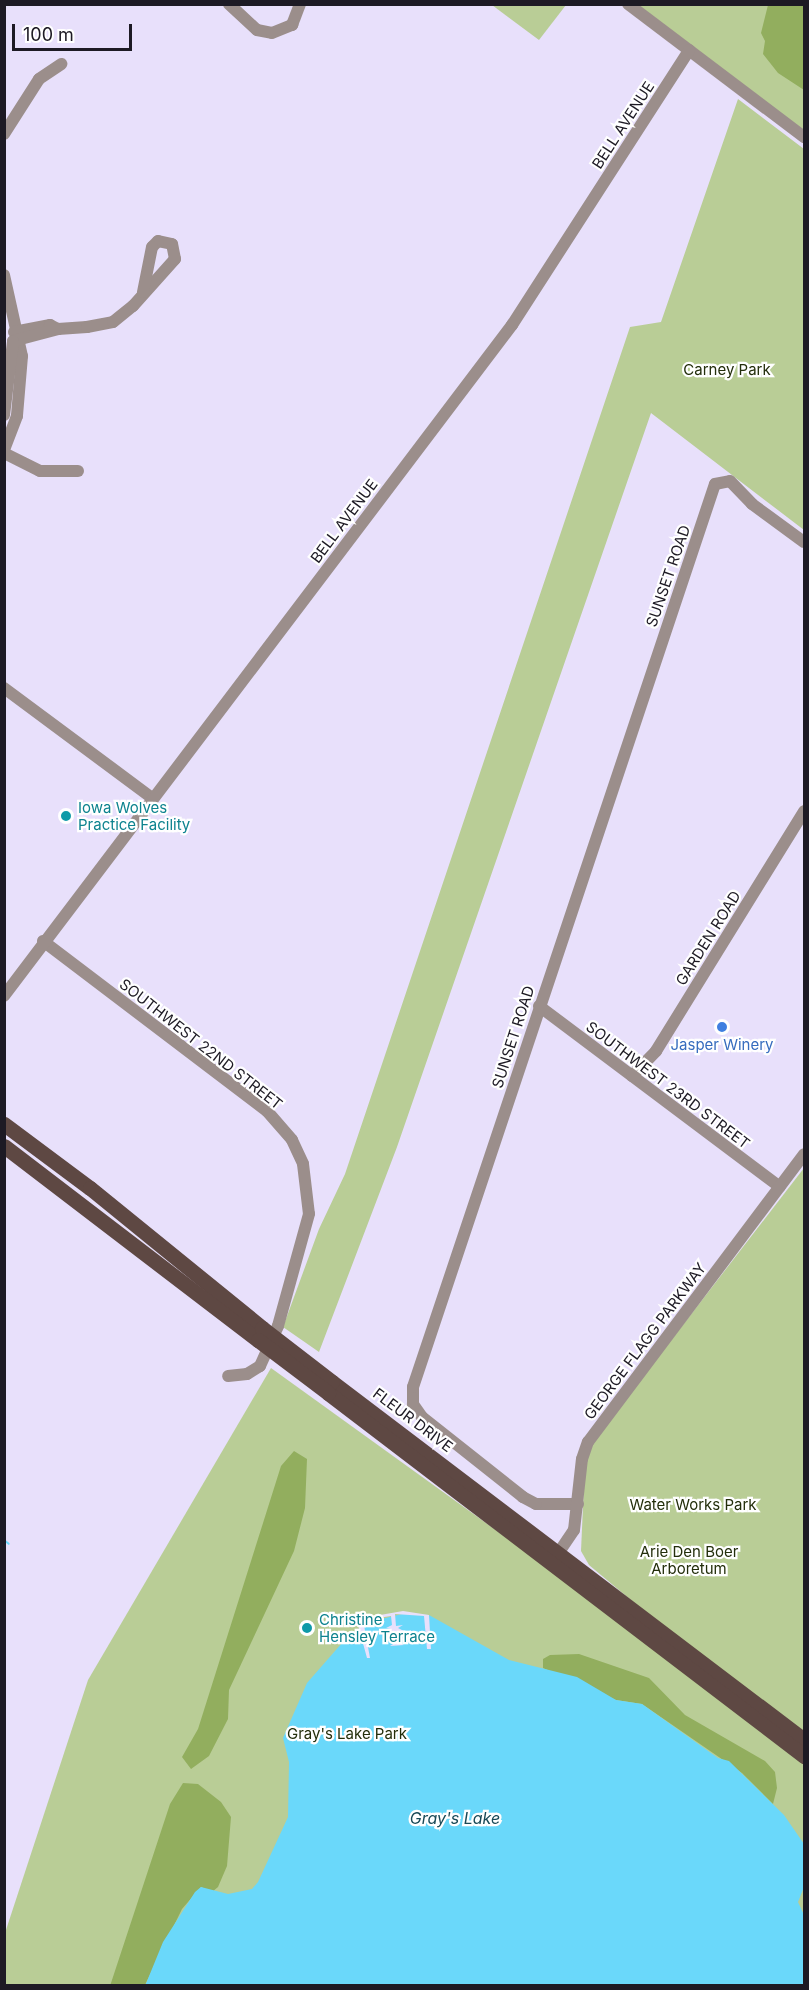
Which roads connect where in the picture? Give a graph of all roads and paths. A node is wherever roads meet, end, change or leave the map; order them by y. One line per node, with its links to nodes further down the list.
1 (229, 4): 2 (street)
2 (300, 4)
3 (628, 4): 4 (street)
4 (689, 50): 7 (street); 16 (street, BELL AVENUE)
5 (62, 64): 6 (street)
6 (4, 134)
7 (804, 136)
8 (4, 275): 10 (street)
9 (143, 292): 10 (street)
10 (14, 338): 11 (street); 12 (street)
11 (4, 415)
12 (4, 452): 13 (street)
13 (78, 471)
14 (804, 542): 20 (street, SUNSET ROAD)
15 (4, 688): 16 (street)
16 (152, 798): 18 (street, BELL AVENUE)
17 (804, 811): 21 (street, GARDEN ROAD)
18 (43, 941): 19 (street, BELL AVENUE); 27 (street, SOUTHWEST 22ND STREET)
19 (4, 996)
20 (539, 1006): 21 (street, SOUTHWEST 23RD STREET); 28 (street, SUNSET ROAD)
21 (633, 1076): 25 (street, SOUTHWEST 23RD STREET)
22 (4, 1124): 26 (main road, FLEUR DRIVE)
23 (4, 1146): 26 (main road, FLEUR DRIVE)
24 (804, 1154): 25 (street, GEORGE FLAGG PARKWAY)
25 (780, 1187): 28 (street, GEORGE FLAGG PARKWAY)
26 (260, 1334): 29 (main road, FLEUR DRIVE, bridge)
27 (228, 1376)
28 (578, 1503): 29 (street, GEORGE FLAGG PARKWAY)
29 (555, 1559): 30 (main road, FLEUR DRIVE); 31 (main road, FLEUR DRIVE)
30 (804, 1740)
31 (804, 1756)

